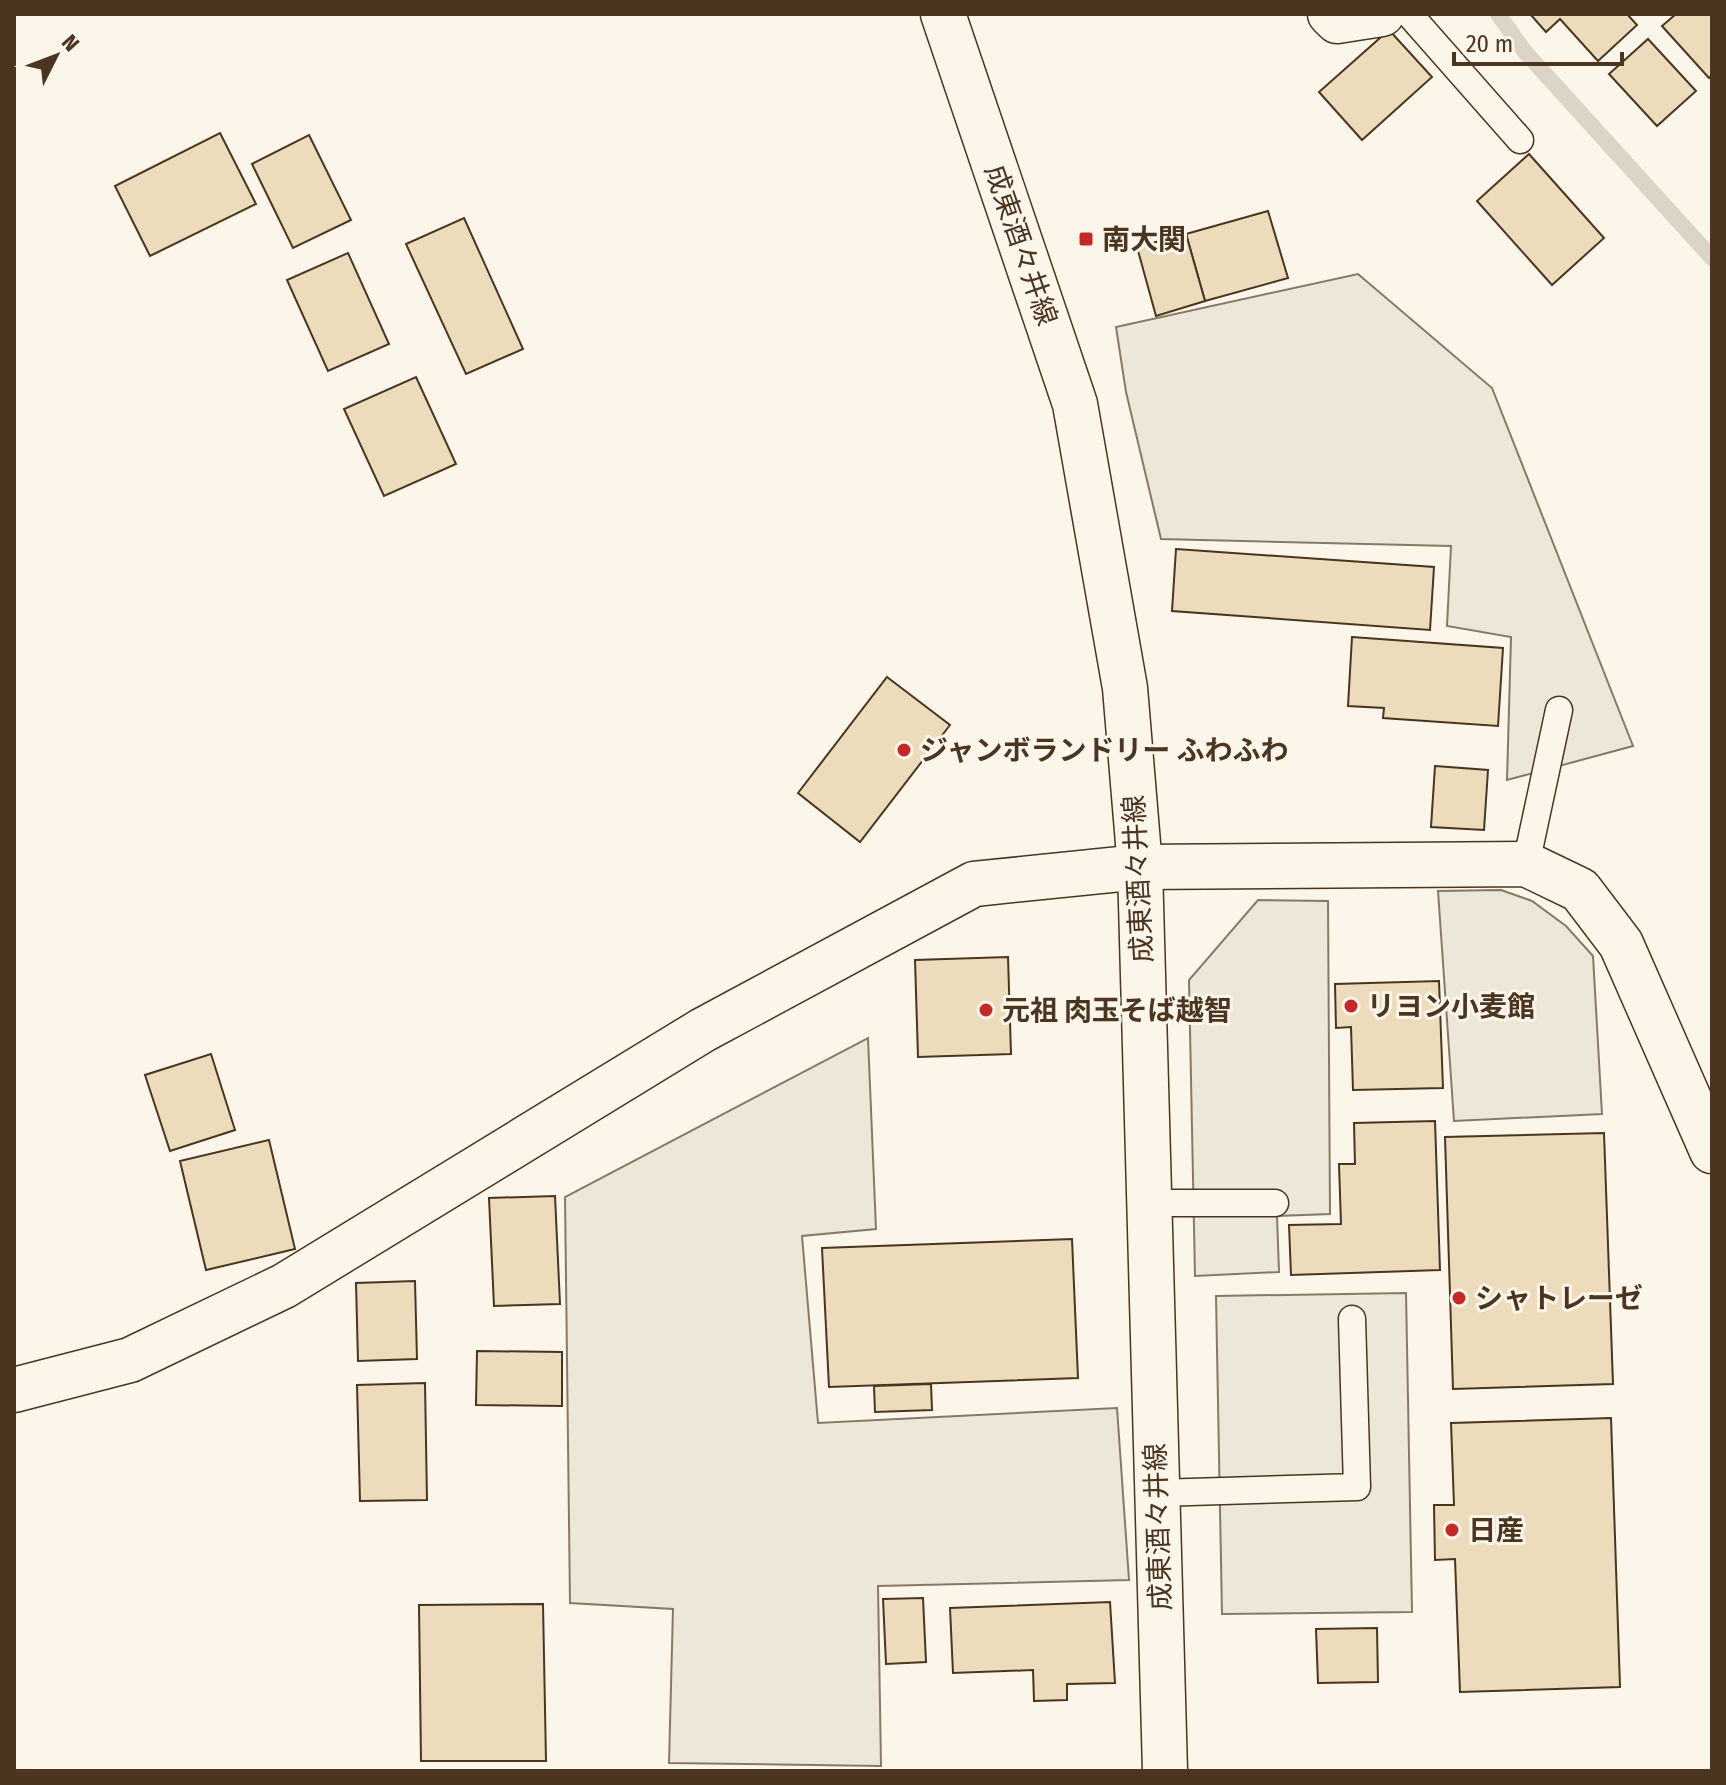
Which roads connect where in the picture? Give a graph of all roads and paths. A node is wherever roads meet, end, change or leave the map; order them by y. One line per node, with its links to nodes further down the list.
1 (943, 14): 8 (street, 成東酒々井線)
2 (1330, 14): 3 (street)
3 (1382, 14)
4 (1409, 14): 5 (lane)
5 (1520, 140)
6 (1559, 710): 7 (lane)
7 (1526, 864): 8 (street); 9 (street)
8 (1140, 867): 10 (street, 成東酒々井線); 13 (street)
9 (1712, 1151)
10 (1149, 1203): 11 (lane); 14 (street, 成東酒々井線)
11 (1275, 1203)
12 (1352, 1319): 14 (lane)
13 (14, 1390)
14 (1157, 1493): 15 (street, 成東酒々井線)
15 (1165, 1771)

